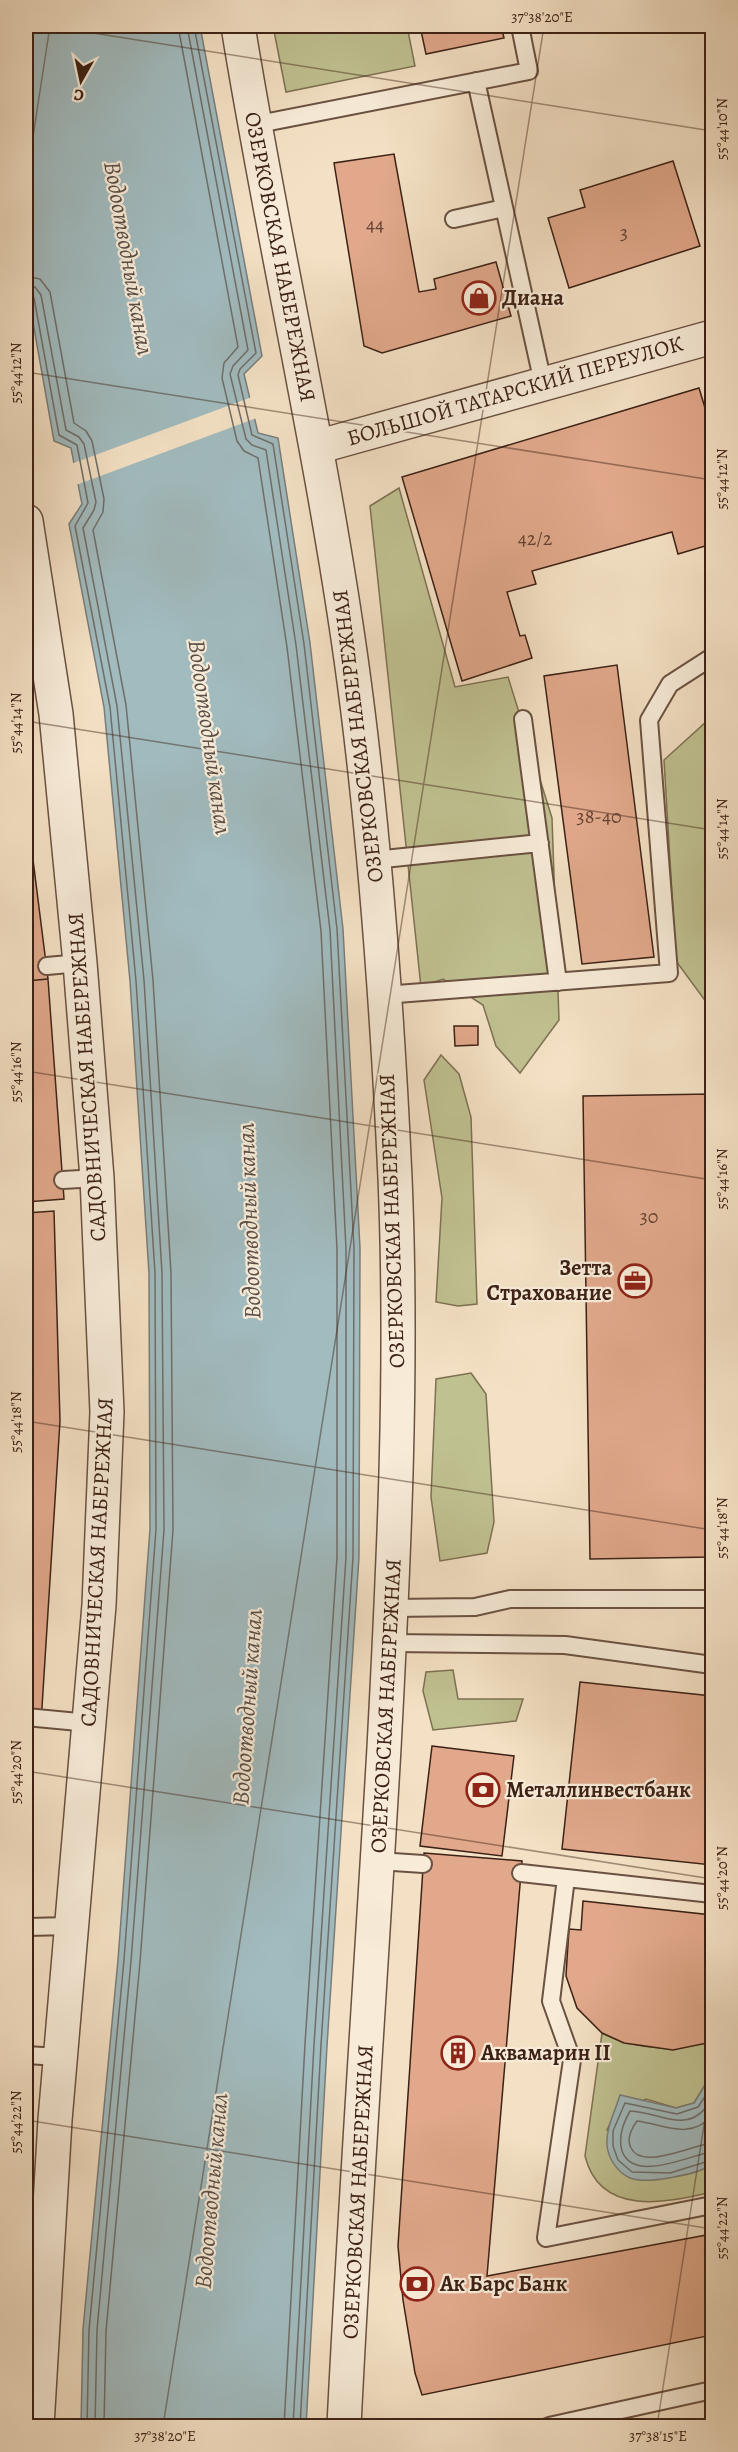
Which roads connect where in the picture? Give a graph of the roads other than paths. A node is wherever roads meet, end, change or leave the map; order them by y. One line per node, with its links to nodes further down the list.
1 (238, 26): 4 (street, ОЗЕРКОВСКАЯ НАБЕРЕЖНАЯ)
2 (520, 26): 3 (lane)
3 (476, 81): 4 (lane); 5 (lane)
4 (254, 125): 9 (street, ОЗЕРКОВСКАЯ НАБЕРЕЖНАЯ)
5 (504, 208): 6 (lane); 8 (lane)
6 (454, 219)
7 (712, 336): 8 (street, БОЛЬШОЙ ТАТАРСКИЙ ПЕРЕУЛОК)
8 (543, 383): 9 (street, БОЛЬШОЙ ТАТАРСКИЙ ПЕРЕУЛОК)
9 (317, 447): 15 (street, ОЗЕРКОВСКАЯ НАБЕРЕЖНАЯ)
10 (26, 520): 11 (street, САДОВНИЧЕСКАЯ НАБЕРЕЖНАЯ)
11 (29, 574): 16 (street, САДОВНИЧЕСКАЯ НАБЕРЕЖНАЯ)
12 (712, 657): 18 (lane)
13 (523, 719): 14 (lane)
14 (540, 843): 15 (lane); 18 (lane)
15 (374, 860): 19 (street, ОЗЕРКОВСКАЯ НАБЕРЕЖНАЯ)
16 (80, 963): 17 (lane); 20 (street, САДОВНИЧЕСКАЯ НАБЕРЕЖНАЯ)
17 (47, 966)
18 (558, 982): 19 (lane)
19 (384, 995): 23 (street, ОЗЕРКОВСКАЯ НАБЕРЕЖНАЯ)
20 (97, 1178): 21 (lane); 27 (street, САДОВНИЧЕСКАЯ НАБЕРЕЖНАЯ)
21 (63, 1180)
22 (712, 1599): 23 (lane)
23 (392, 1608): 24 (street, ОЗЕРКОВСКАЯ НАБЕРЕЖНАЯ)
24 (390, 1643): 25 (lane); 28 (street, ОЗЕРКОВСКАЯ НАБЕРЕЖНАЯ)
25 (712, 1665)
26 (26, 1717): 27 (lane)
27 (89, 1723): 33 (street, САДОВНИЧЕСКАЯ НАБЕРЕЖНАЯ)
28 (378, 1861): 29 (lane); 40 (street, ОЗЕРКОВСКАЯ НАБЕРЕЖНАЯ)
29 (423, 1864)
30 (521, 1873): 31 (lane)
31 (566, 1878): 32 (lane); 37 (lane)
32 (712, 1894)
33 (71, 1926): 34 (lane); 36 (street, САДОВНИЧЕСКАЯ НАБЕРЕЖНАЯ)
34 (26, 1928)
35 (26, 2055): 36 (lane)
36 (60, 2057): 39 (street, САДОВНИЧЕСКАЯ НАБЕРЕЖНАЯ)
37 (712, 2205)
38 (712, 2390): 41 (lane)
39 (37, 2427)
40 (344, 2427)
41 (549, 2427)

